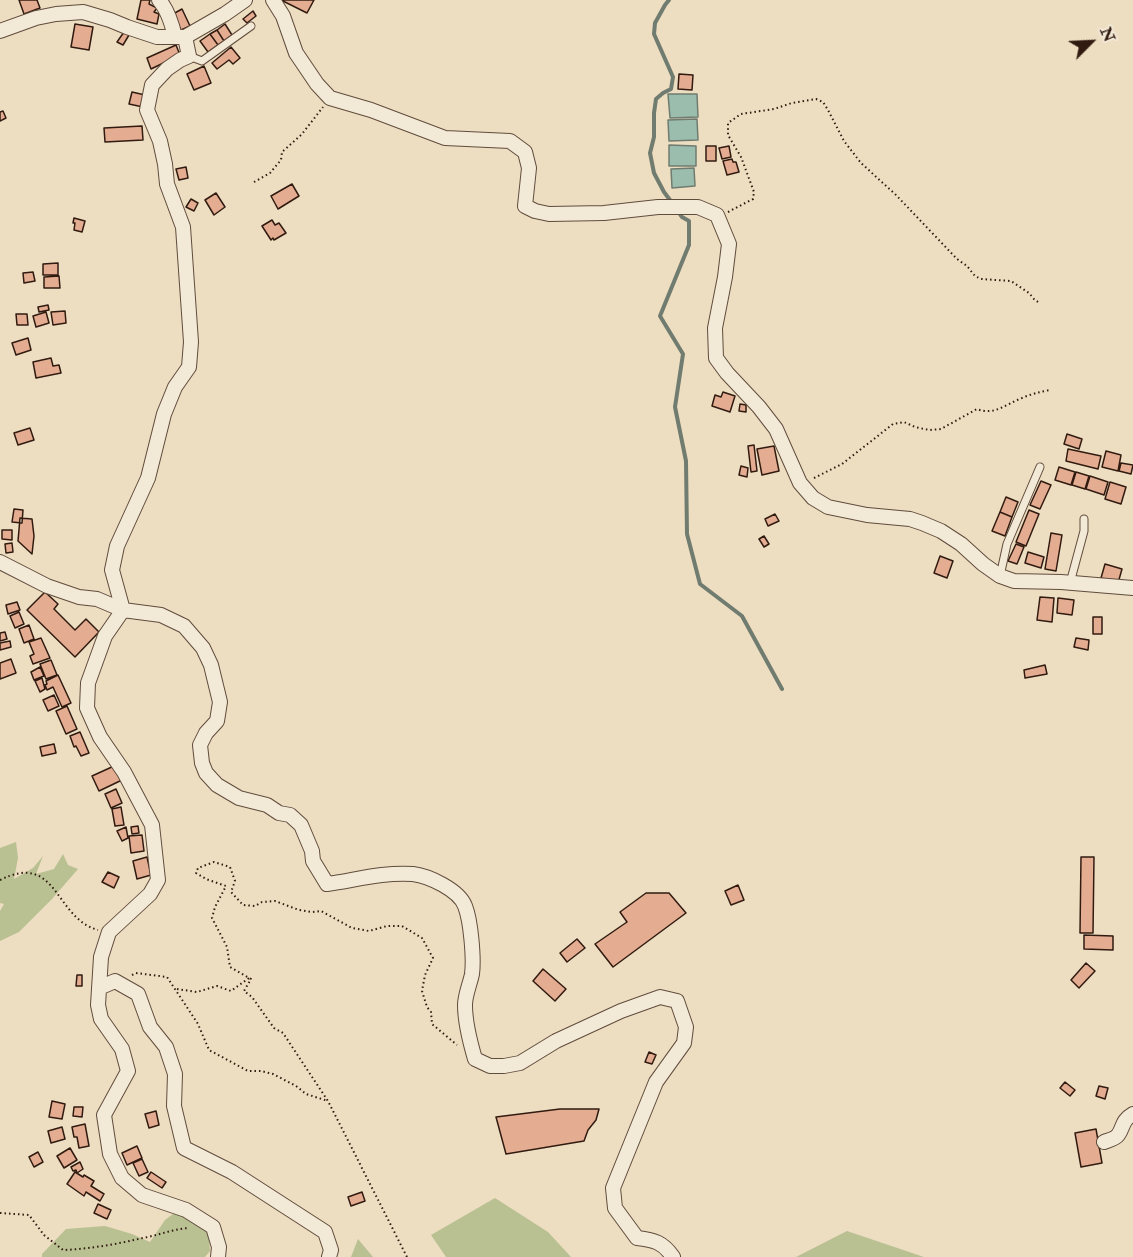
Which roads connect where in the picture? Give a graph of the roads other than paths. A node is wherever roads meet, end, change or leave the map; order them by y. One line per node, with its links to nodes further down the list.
1 (159, 0): 6 (street)
2 (245, 0): 6 (street)
3 (273, 0): 11 (street)
4 (251, 26): 7 (lane)
5 (0, 31): 6 (street)
6 (180, 37): 7 (street)
7 (189, 57): 14 (street)
8 (1040, 467): 11 (lane)
9 (1084, 519): 12 (lane)
10 (0, 562): 14 (street)
11 (1000, 576): 12 (street)
12 (1070, 583): 13 (street)
13 (1133, 588)
14 (123, 610): 15 (street); 20 (street)
15 (99, 988): 18 (street); 19 (street)
16 (1133, 1114): 17 (street)
17 (1104, 1142)
18 (330, 1255)
19 (218, 1257)
20 (673, 1257)

